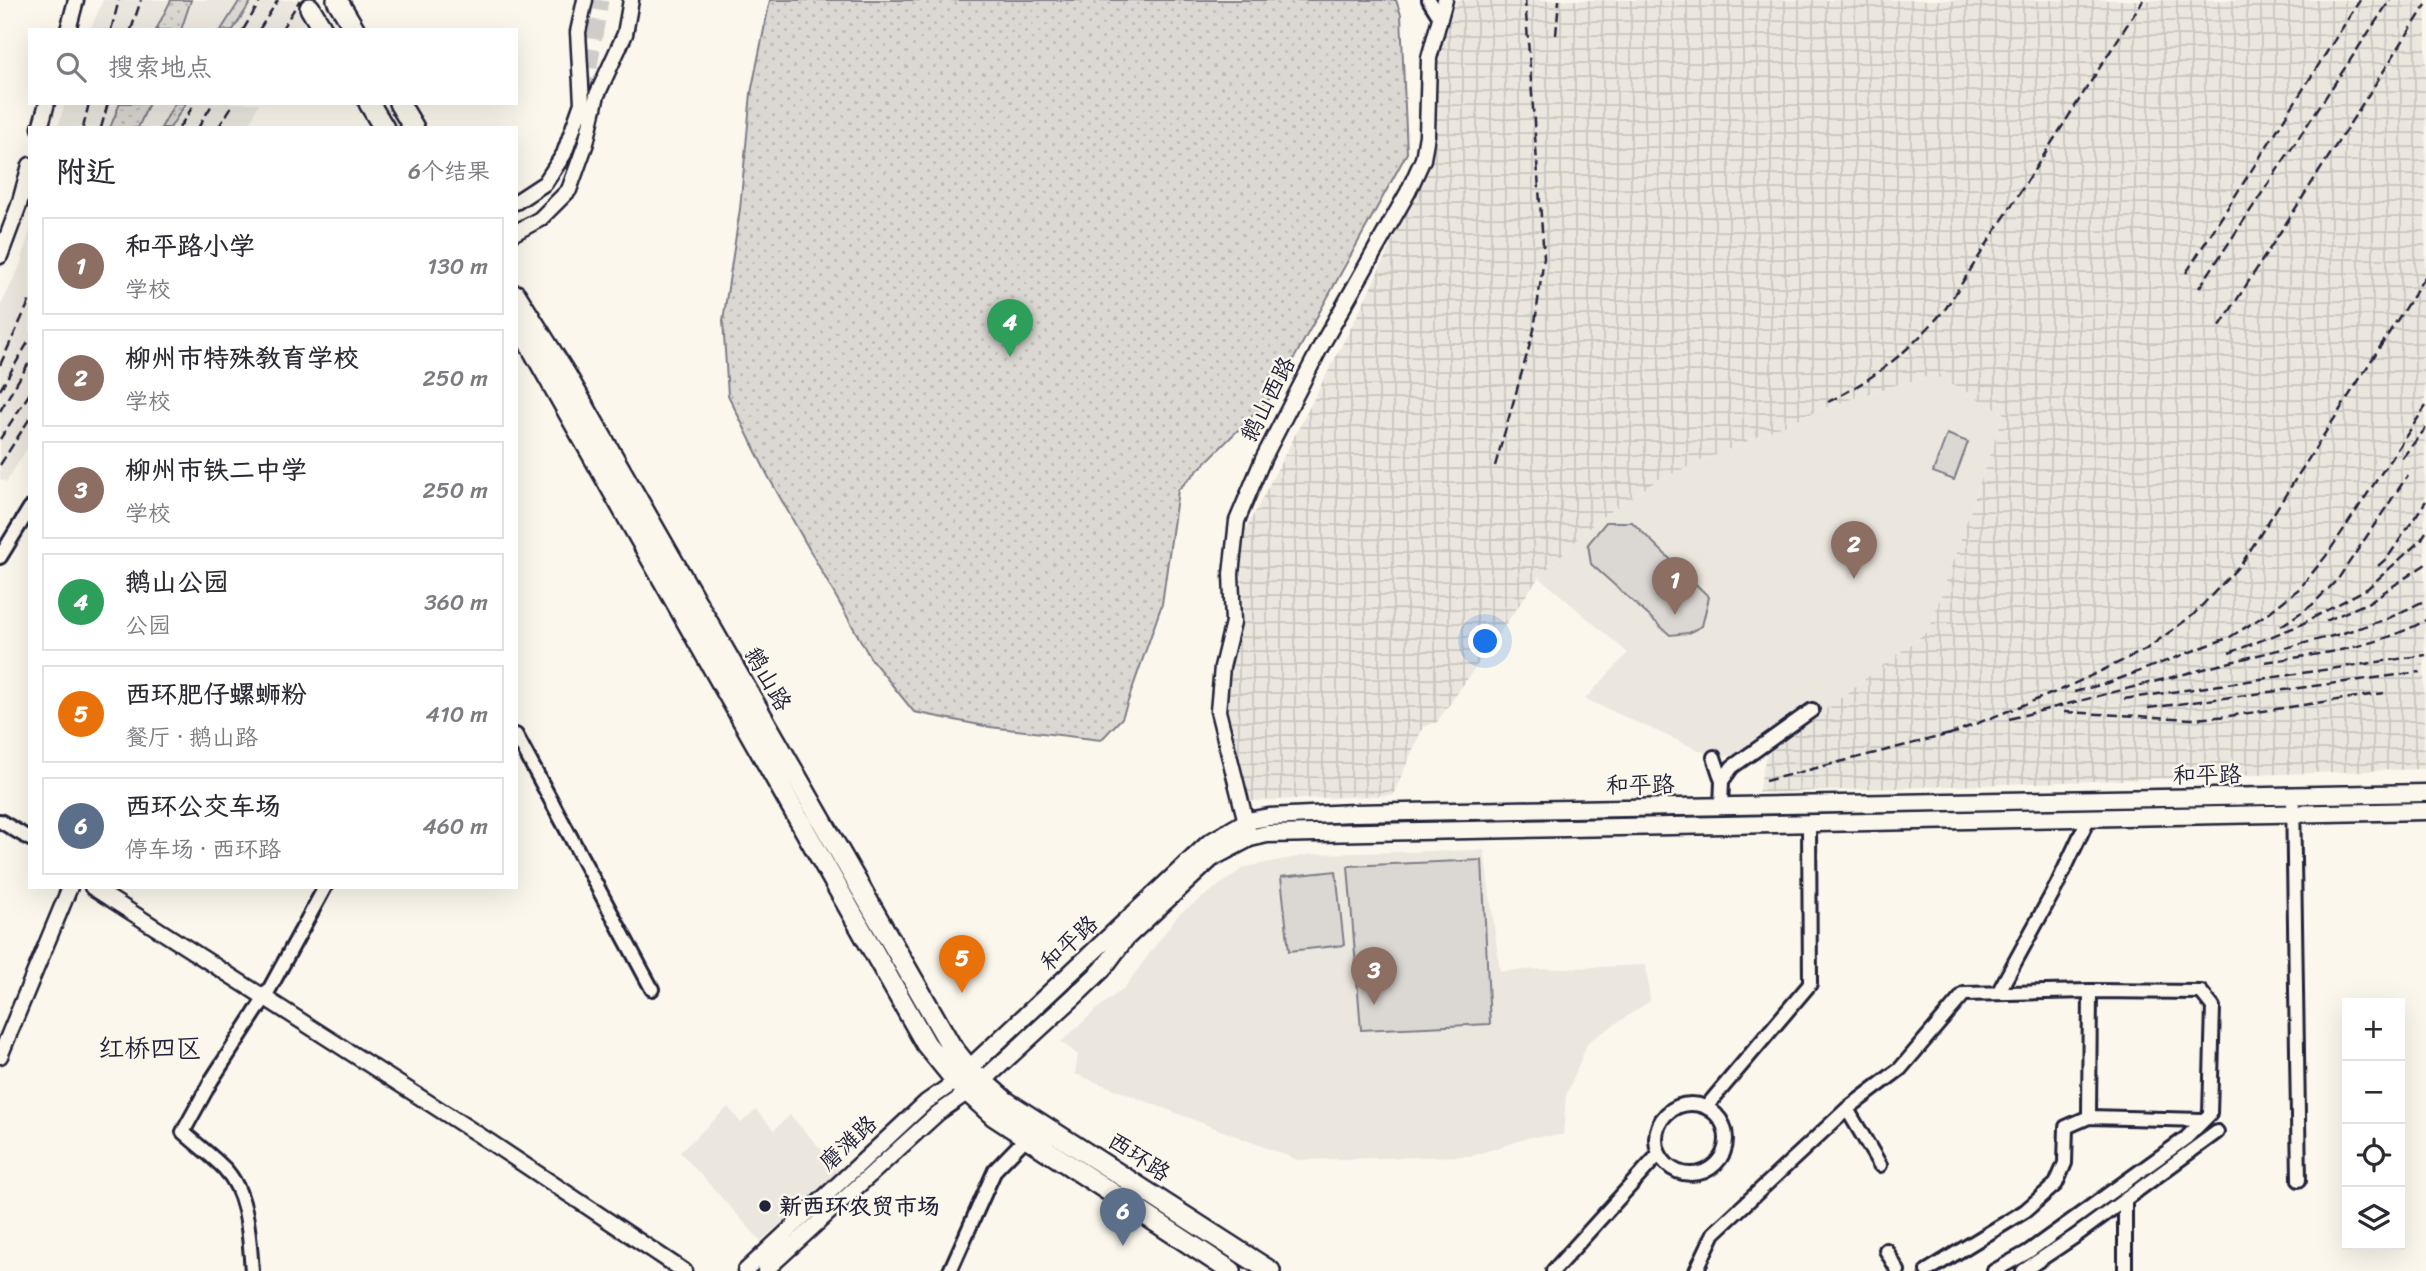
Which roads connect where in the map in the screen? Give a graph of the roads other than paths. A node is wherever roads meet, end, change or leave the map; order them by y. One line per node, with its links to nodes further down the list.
1 (76, 0): 9 (street)
2 (337, 0): 11 (main road)
3 (584, 0): 19 (street)
4 (631, 0): 20 (street)
5 (1429, 0): 8 (street)
6 (1445, 0): 8 (street, 鹅山西路)
7 (310, 8): 10 (main road)
8 (1438, 16): 37 (street, 鹅山西路)
9 (69, 28)
10 (322, 28)
11 (354, 28)
12 (46, 105): 15 (street)
13 (370, 105): 16 (main road)
14 (400, 105): 17 (main road)
15 (41, 126)
16 (383, 126)
17 (413, 126)
18 (28, 172): 21 (street)
19 (518, 201)
20 (518, 231)
21 (0, 256)
22 (518, 298): 49 (main road, 鹅山路)
23 (518, 324): 49 (main road, 鹅山路)
24 (28, 511): 25 (street)
25 (0, 557)
26 (1812, 710): 29 (street)
27 (518, 741): 44 (street)
28 (1714, 757): 29 (street)
29 (1722, 782): 32 (street)
30 (2426, 793): 31 (main road, 和平路)
31 (2293, 796): 32 (main road, 和平路); 34 (street)
32 (1721, 807): 37 (main road, 和平路)
33 (2426, 811): 34 (main road, 和平路)
34 (2294, 813): 35 (main road, 和平路); 58 (street)
35 (2089, 817): 38 (main road, 和平路); 46 (street)
36 (0, 821): 39 (street)
37 (1245, 822): 40 (street, 鹅山西路); 49 (main road, 和平路)
38 (1810, 824): 40 (main road, 和平路); 50 (street)
39 (28, 838)
40 (1250, 838): 49 (main road, 和平路)
41 (70, 889): 48 (street)
42 (95, 889): 47 (street)
43 (324, 889): 47 (street)
44 (652, 989)
45 (2090, 991): 46 (street); 52 (street); 53 (street)
46 (1998, 993): 51 (street)
47 (264, 999): 61 (street); 62 (street)
48 (0, 1056)
49 (969, 1081): 55 (main road, 西环路); 63 (street, 磨滩路); 64 (street, 磨滩路); 67 (main road, 西环路)
50 (1706, 1107): 56 (street); 56 (street)
51 (1847, 1109): 57 (street); 69 (street)
52 (2089, 1117): 53 (street); 71 (street)
53 (2202, 1120): 72 (street)
54 (2217, 1132): 59 (street)
55 (1026, 1138): 65 (street); 66 (main road, 西环路)
56 (1659, 1154): 68 (street)
57 (1880, 1165)
58 (2299, 1180)
59 (2125, 1200): 73 (street); 74 (street)
60 (1886, 1250): 70 (street)
61 (252, 1271)
62 (684, 1271)
63 (745, 1271)
64 (765, 1271)
65 (950, 1271)
66 (1231, 1271)
67 (1270, 1271)
68 (1553, 1271)
69 (1696, 1271)
70 (1898, 1271)
71 (1927, 1271)
72 (1994, 1271)
73 (2022, 1271)
74 (2125, 1271)

